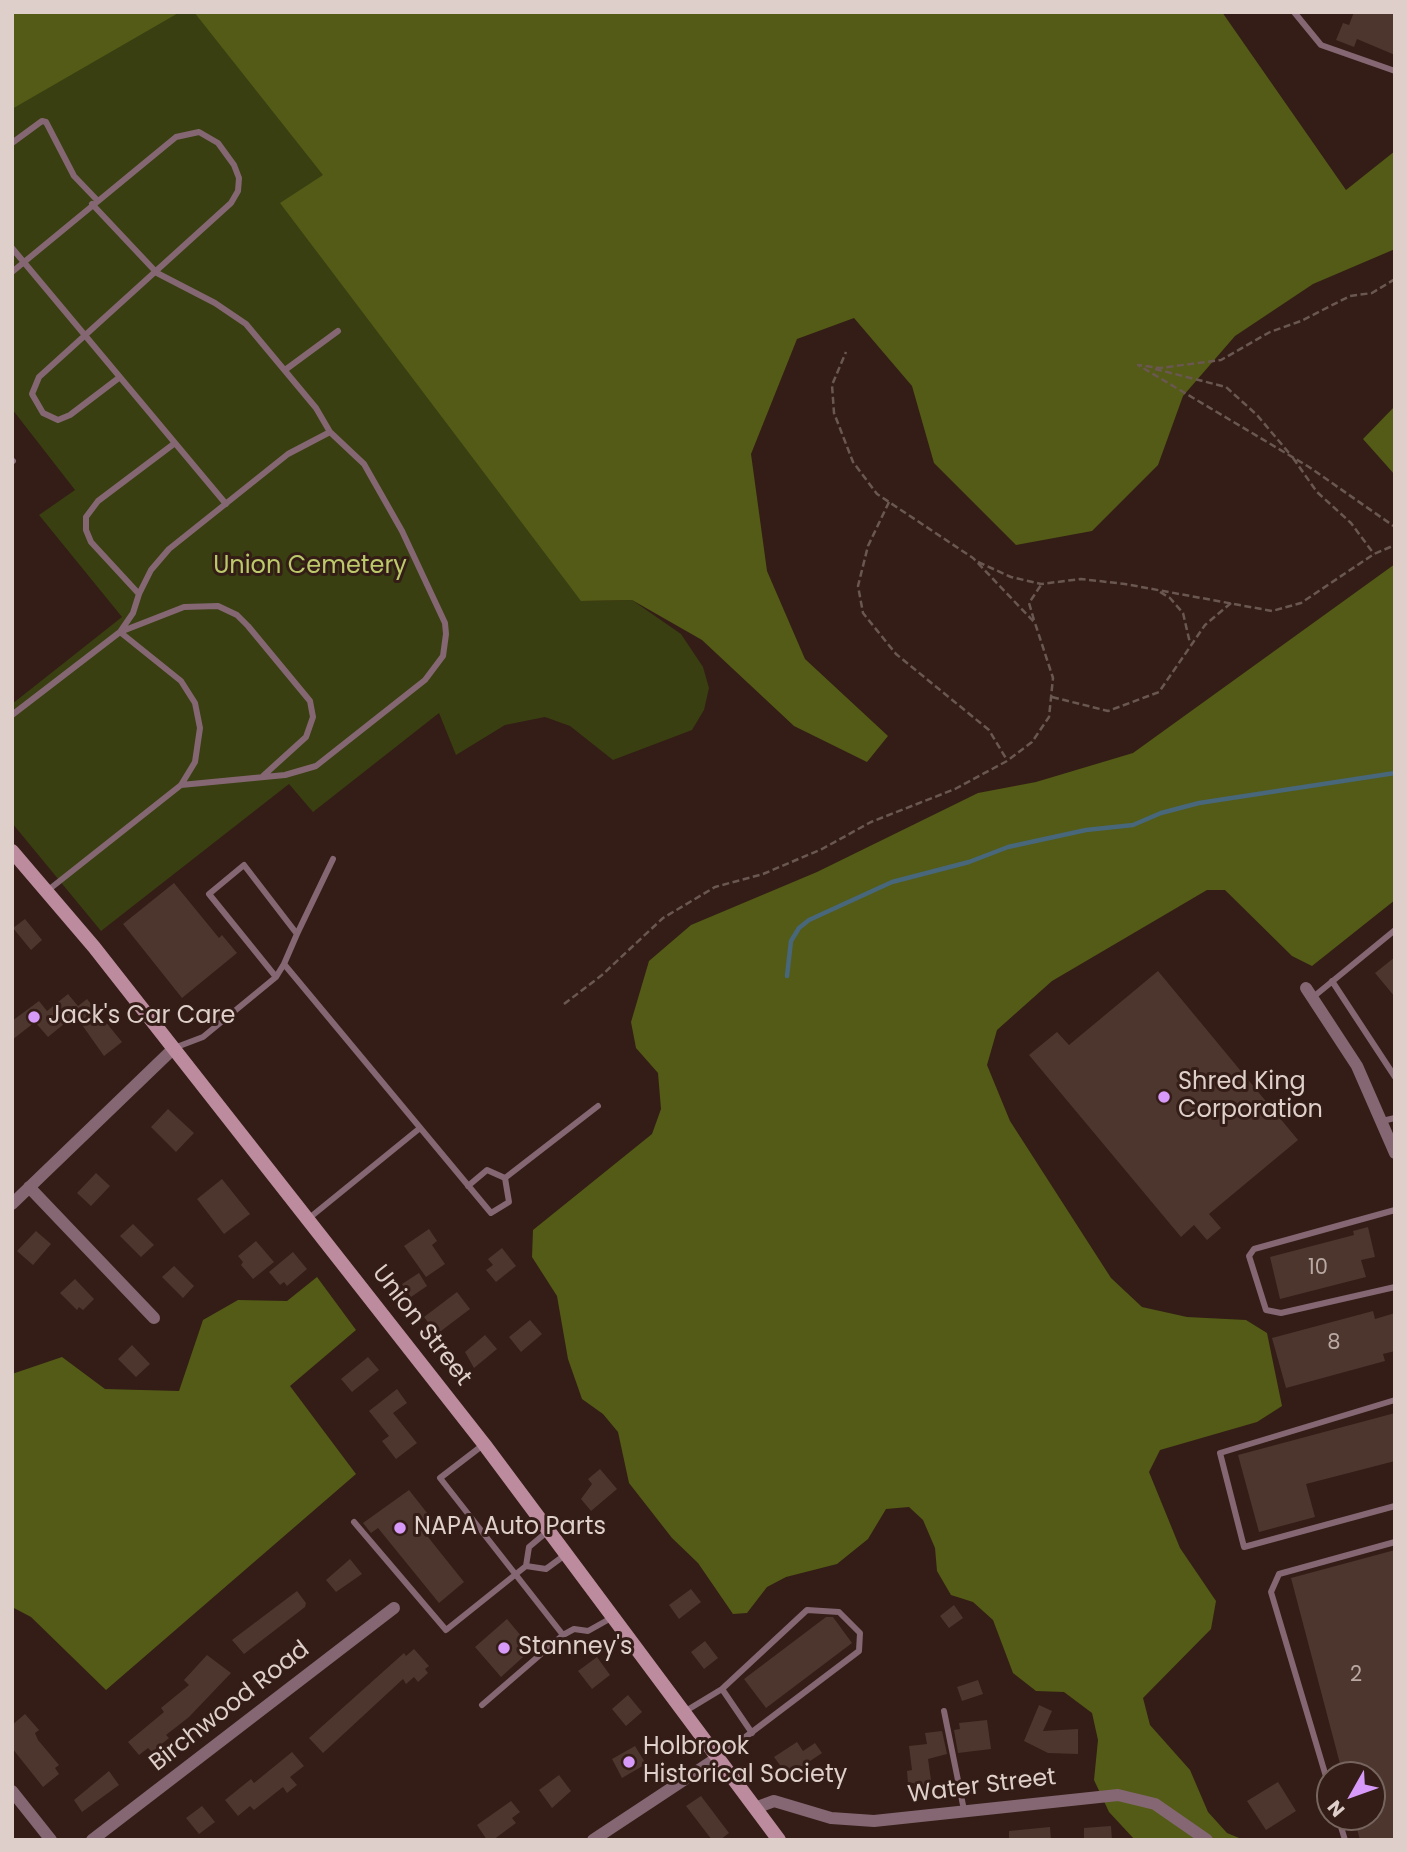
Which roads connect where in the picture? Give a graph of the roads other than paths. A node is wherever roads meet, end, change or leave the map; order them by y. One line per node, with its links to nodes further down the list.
1 (1294, 12): 2 (lane)
2 (1395, 71)
3 (12, 143): 4 (lane)
4 (94, 202): 6 (lane); 8 (lane); 8 (lane)
5 (12, 248): 6 (lane)
6 (24, 262): 7 (lane); 10 (lane)
7 (12, 272)
8 (157, 273): 10 (lane); 11 (lane)
9 (338, 331): 11 (lane)
10 (87, 337): 12 (lane); 12 (lane)
11 (285, 370): 13 (lane)
12 (120, 377): 14 (lane)
13 (330, 432): 15 (lane); 19 (lane)
14 (175, 443): 15 (lane); 16 (lane)
15 (226, 504): 16 (lane)
16 (138, 594): 17 (lane)
17 (120, 632): 18 (lane); 19 (lane); 20 (lane)
18 (12, 715)
19 (262, 777): 20 (lane)
20 (180, 785): 23 (lane)
21 (12, 851): 23 (main road, Union Street)
22 (333, 859): 25 (lane)
23 (47, 891): 30 (main road, Union Street)
24 (1395, 930): 28 (lane)
25 (297, 934): 26 (lane); 27 (lane)
26 (284, 964): 27 (lane); 34 (lane)
27 (276, 977): 30 (lane)
28 (1332, 982): 29 (lane); 31 (lane)
29 (1309, 993): 33 (street)
30 (174, 1048): 38 (street); 41 (main road, Union Street)
31 (1395, 1077)
32 (598, 1106): 36 (lane)
33 (1389, 1119): 35 (street)
34 (419, 1128): 37 (lane); 41 (lane)
35 (1395, 1153)
36 (505, 1178): 37 (lane); 37 (lane)
37 (468, 1186)
38 (29, 1187): 39 (street); 43 (street)
39 (12, 1204)
40 (1395, 1210): 42 (lane)
41 (309, 1219): 45 (main road, Union Street)
42 (1395, 1287)
43 (154, 1318)
44 (1395, 1400): 46 (lane)
45 (484, 1444): 48 (main road, Union Street); 52 (lane)
46 (1395, 1506)
47 (354, 1522): 52 (lane)
48 (549, 1531): 50 (main road, Union Street); 51 (lane)
49 (1395, 1542): 62 (lane)
50 (566, 1554): 51 (lane); 54 (main road, Union Street)
51 (526, 1566): 52 (lane)
52 (515, 1576): 55 (lane)
53 (394, 1608): 67 (street, Birchwood Road)
54 (612, 1617): 55 (lane); 59 (main road, Union Street)
55 (563, 1635): 57 (lane)
56 (722, 1689): 59 (lane); 60 (lane); 60 (lane)
57 (482, 1704)
58 (944, 1711): 65 (lane)
59 (684, 1713): 61 (main road, Union Street)
60 (752, 1733): 61 (lane)
61 (717, 1758): 64 (main road, Union Street); 68 (street)
62 (1321, 1761)
63 (12, 1791): 66 (street)
64 (755, 1808): 65 (street, Water Street); 69 (main road, Union Street)
65 (964, 1810): 70 (street, Water Street)
66 (51, 1840)
67 (92, 1840)
68 (593, 1840)
69 (779, 1840)
70 (1207, 1840)

